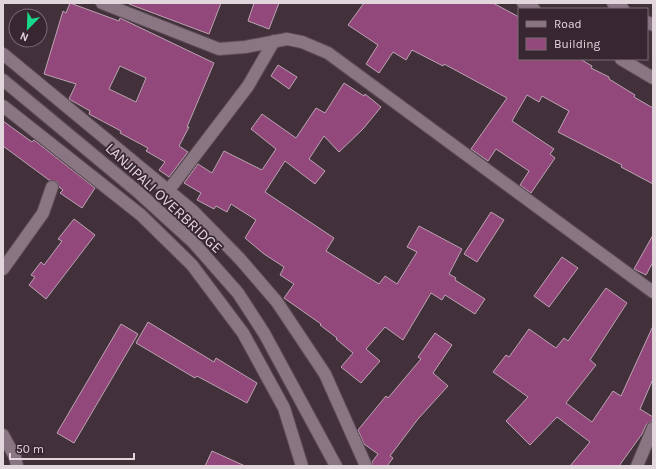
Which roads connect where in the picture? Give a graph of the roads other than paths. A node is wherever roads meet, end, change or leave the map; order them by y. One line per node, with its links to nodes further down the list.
1 (102, 3): 4 (street)
2 (523, 3): 3 (street)
3 (532, 8)
4 (274, 41): 11 (street); 13 (street)
5 (3, 54): 11 (street)
6 (622, 60): 7 (street)
7 (653, 78)
8 (3, 80): 18 (street, LANJIPALI OVERBRIDGE)
9 (3, 106): 17 (street)
10 (52, 187): 12 (street)
11 (168, 191): 19 (street)
12 (3, 269)
13 (653, 292)
14 (653, 428): 20 (street)
15 (3, 435): 16 (street)
16 (17, 466)
17 (302, 466)
18 (336, 466)
19 (366, 466)
20 (637, 466)

